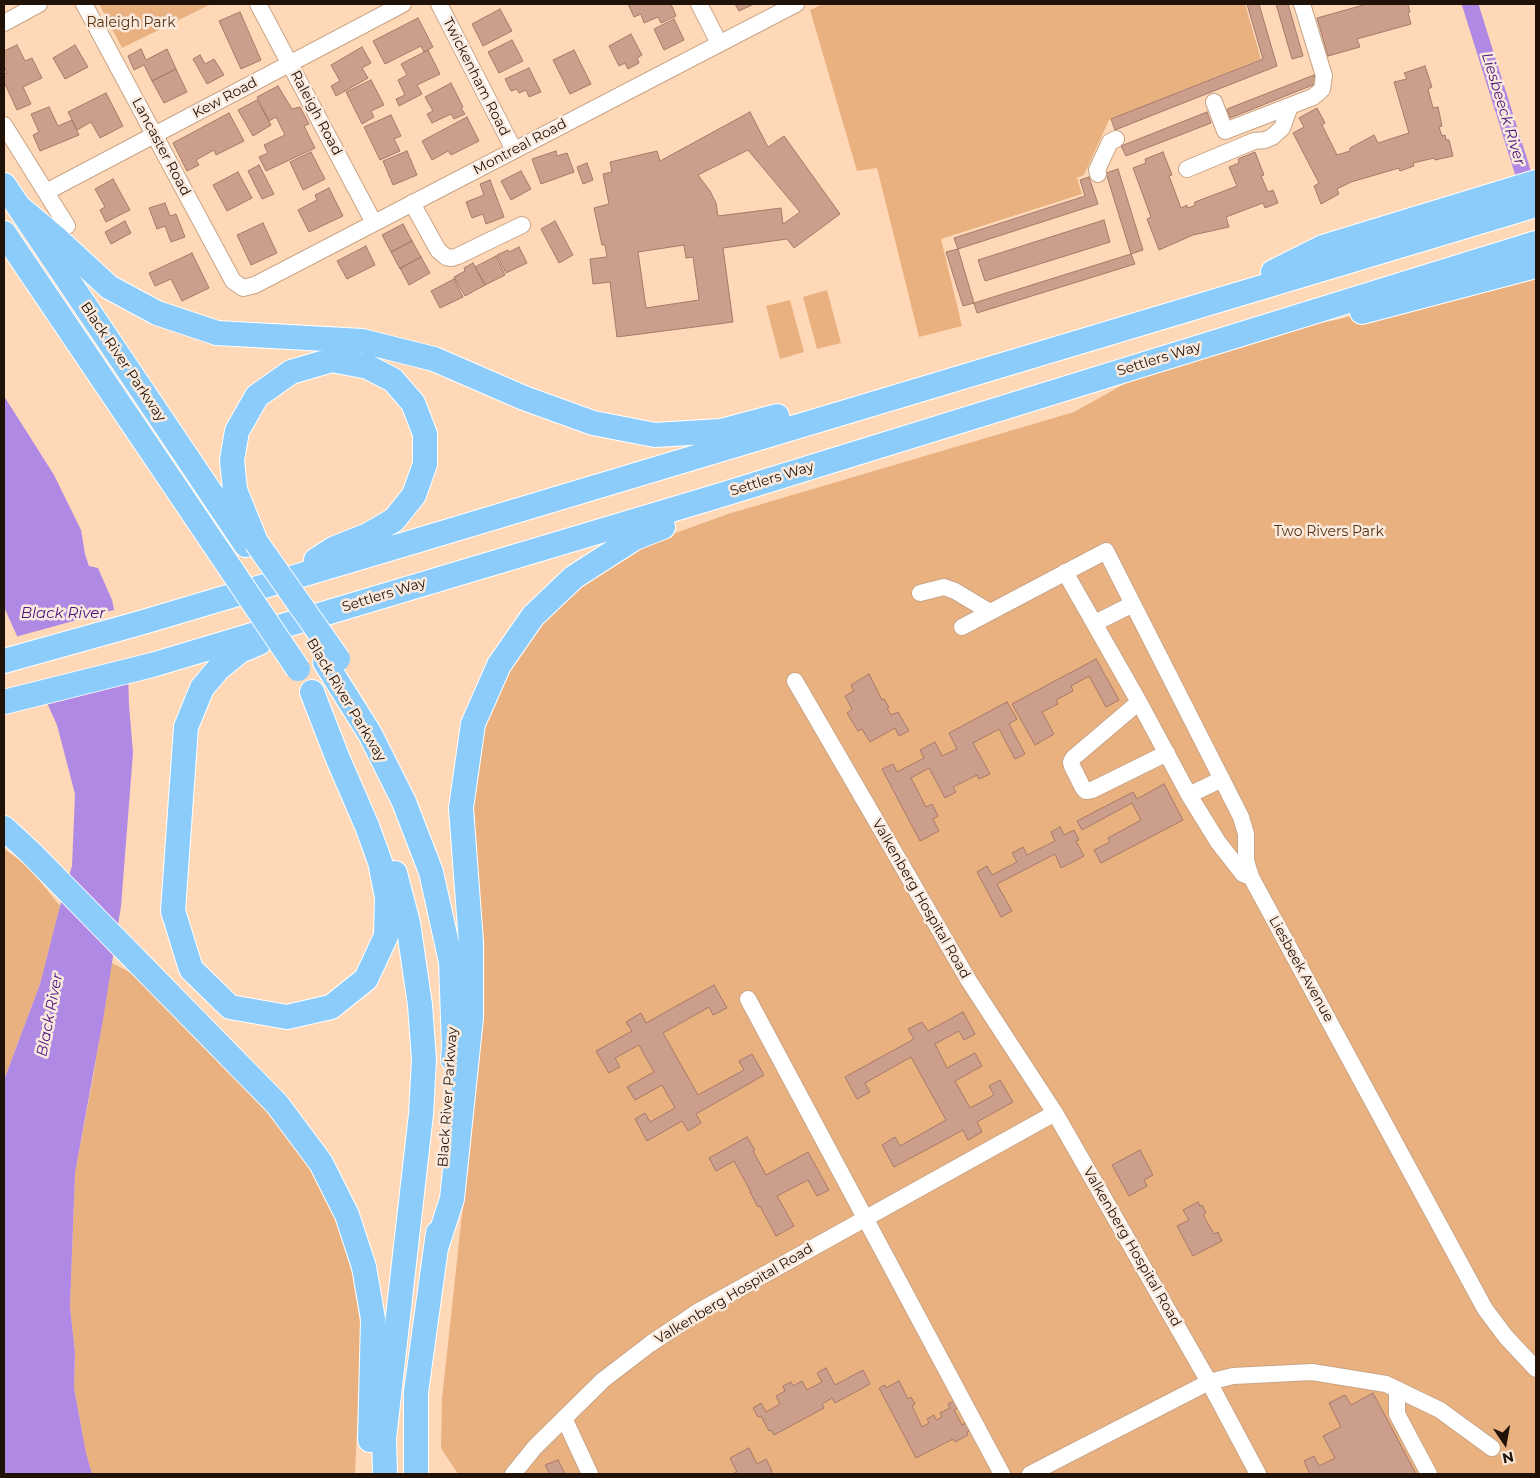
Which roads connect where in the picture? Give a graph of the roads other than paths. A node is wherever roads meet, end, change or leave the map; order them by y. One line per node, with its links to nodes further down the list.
1 (40, 4): 9 (street)
2 (84, 4): 15 (street, Lancaster Road)
3 (258, 4): 11 (street, Raleigh Road)
4 (403, 4): 11 (street, Kew Road)
5 (439, 4): 17 (street, Twickenham Road)
6 (699, 4): 10 (street)
7 (796, 4): 10 (street, Montreal Road)
8 (1302, 4): 13 (street)
9 (4, 23)
10 (719, 43): 17 (street, Montreal Road)
11 (290, 64): 15 (street, Kew Road); 26 (street, Raleigh Road)
12 (1214, 102): 13 (street)
13 (1290, 106): 18 (street)
14 (4, 125): 22 (street)
15 (155, 135): 22 (street, Kew Road); 32 (street, Lancaster Road)
16 (1116, 139): 19 (street)
17 (514, 150): 23 (street, Montreal Road)
18 (1187, 169)
19 (1098, 174)
20 (1536, 182): 33 (highway)
21 (4, 184): 25 (highway, Black River Parkway)
22 (46, 192): 28 (street)
23 (412, 203): 26 (street, Montreal Road); 27 (street)
24 (1536, 205): 33 (highway)
25 (19, 207): 35 (highway); 37 (highway, Black River Parkway)
26 (374, 223): 32 (street, Montreal Road)
27 (522, 225)
28 (67, 226)
29 (4, 233): 48 (highway, Black River Parkway, bridge)
30 (1536, 243): 34 (highway, Settlers Way)
31 (1532, 267): 34 (highway)
32 (242, 288)
33 (1212, 302): 35 (highway)
34 (1182, 352): 36 (highway, Settlers Way)
35 (896, 397): 39 (highway)
36 (721, 495): 42 (highway, Settlers Way); 59 (highway)
37 (251, 543): 39 (highway); 59 (highway, Black River Parkway)
38 (1065, 572): 41 (street, Liesbeek Avenue); 43 (street); 44 (street)
39 (287, 579): 46 (highway)
40 (920, 593): 43 (street)
41 (1133, 604): 44 (street); 52 (street, Liesbeek Avenue)
42 (334, 610): 48 (highway); 49 (highway, Settlers Way)
43 (990, 612): 45 (street)
44 (1095, 623): 50 (street)
45 (962, 627)
46 (7, 660)
47 (795, 681): 57 (street, Valkenberg Hospital Road)
48 (312, 692): 66 (highway, Black River Parkway)
49 (12, 700)
50 (1139, 702): 51 (street); 51 (street)
51 (1167, 754): 53 (street)
52 (1222, 779): 53 (street); 55 (street, Liesbeek Avenue)
53 (1189, 795): 55 (street)
54 (4, 828): 65 (highway)
55 (1251, 877): 60 (street, Liesbeek Avenue)
56 (748, 999): 58 (street)
57 (1055, 1113): 58 (street, Valkenberg Hospital Road); 61 (street, Valkenberg Hospital Road)
58 (865, 1218): 63 (street, Valkenberg Hospital Road); 70 (street)
59 (436, 1248): 67 (highway, Black River Parkway)
60 (1536, 1369)
61 (1209, 1382): 62 (street); 71 (street); 72 (street, Valkenberg Hospital Road)
62 (1396, 1389): 64 (street); 73 (street)
63 (564, 1418): 68 (street, Valkenberg Hospital Road); 69 (street)
64 (1492, 1448)
65 (370, 1474)
66 (385, 1474)
67 (416, 1474)
68 (513, 1474)
69 (590, 1474)
70 (1002, 1474)
71 (1030, 1474)
72 (1258, 1474)
73 (1429, 1474)

